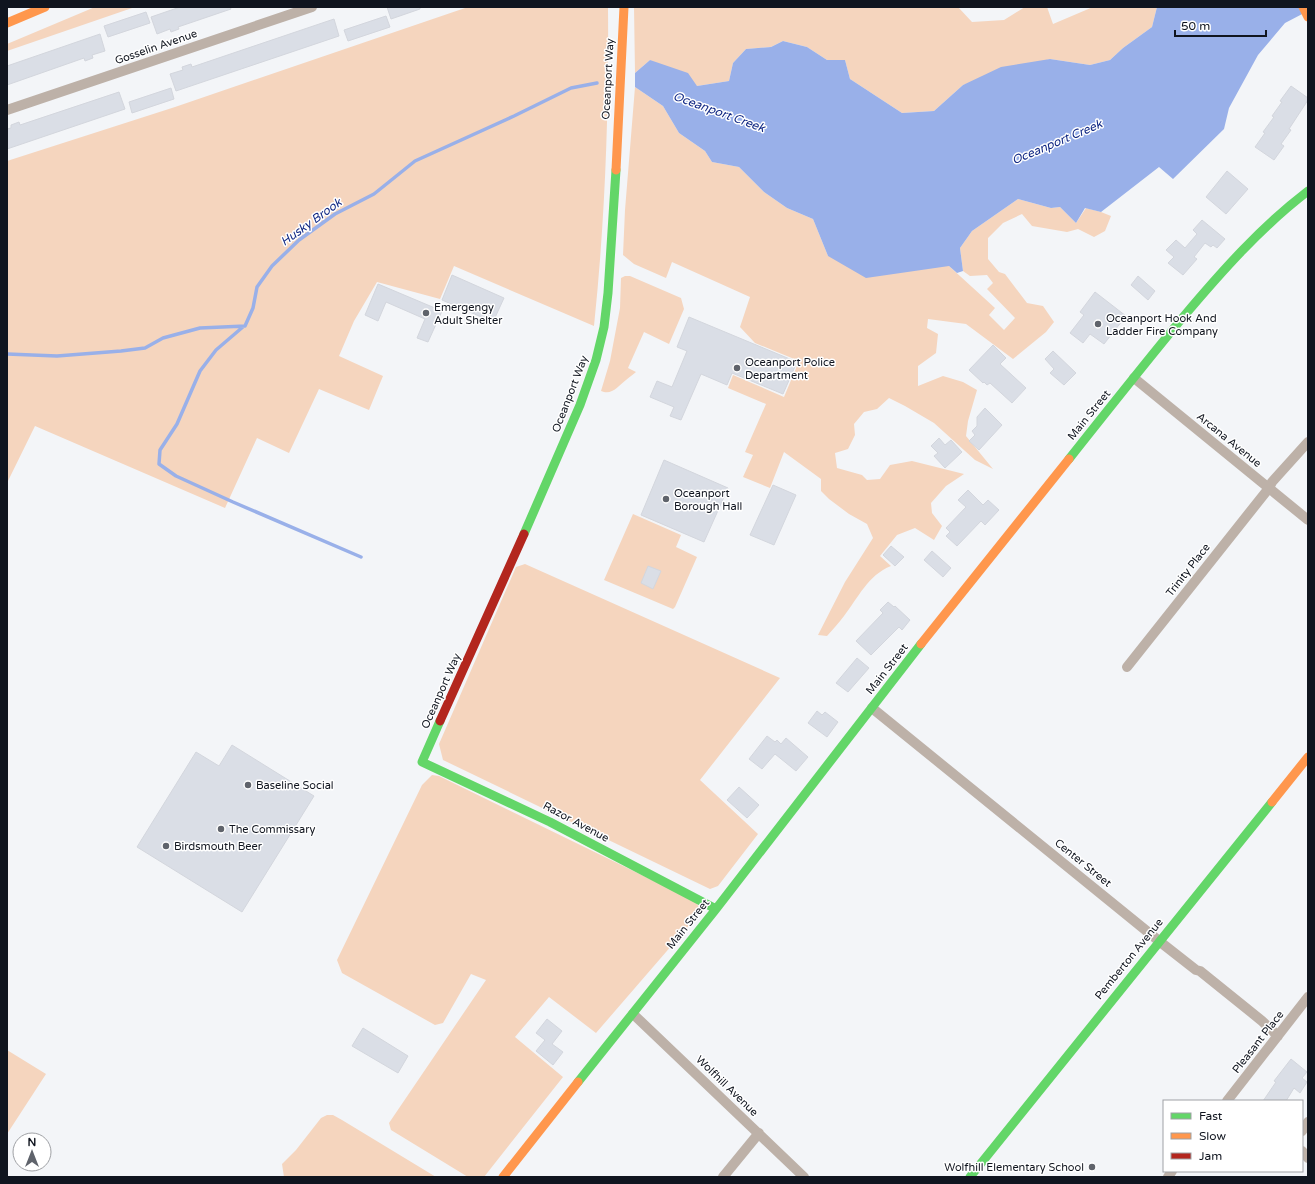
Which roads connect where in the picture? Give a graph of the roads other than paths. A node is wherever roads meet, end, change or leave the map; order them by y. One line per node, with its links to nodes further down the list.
1 (45, 7): 6 (street)
2 (312, 7): 7 (street, Gosselin Avenue)
3 (624, 7): 16 (street, Oceanport Way)
4 (1303, 7): 5 (street)
5 (1308, 17)
6 (7, 23)
7 (7, 110)
8 (1308, 191): 9 (street, Main Street)
9 (1134, 378): 11 (street, Arcana Avenue); 14 (street, Main Street)
10 (1308, 442): 11 (street, Trinity Place)
11 (1269, 488): 12 (street, Arcana Avenue); 13 (street, Trinity Place)
12 (1308, 520)
13 (1127, 667)
14 (872, 708): 17 (street, Main Street); 18 (street, Center Street)
15 (1308, 757): 18 (street, Pemberton Avenue)
16 (422, 762): 17 (street, Razor Avenue)
17 (716, 909): 20 (street, Main Street)
18 (1159, 941): 21 (street, Center Street); 27 (street, Pemberton Avenue)
19 (1308, 997): 21 (street, Pleasant Place)
20 (633, 1014): 23 (street, Wolfhill Avenue); 24 (street, Main Street)
21 (1278, 1036): 22 (street, Pleasant Place)
22 (1228, 1100)
23 (759, 1134): 25 (street); 26 (street, Wolfhill Avenue)
24 (503, 1177)
25 (723, 1177)
26 (804, 1177)
27 (970, 1177)

